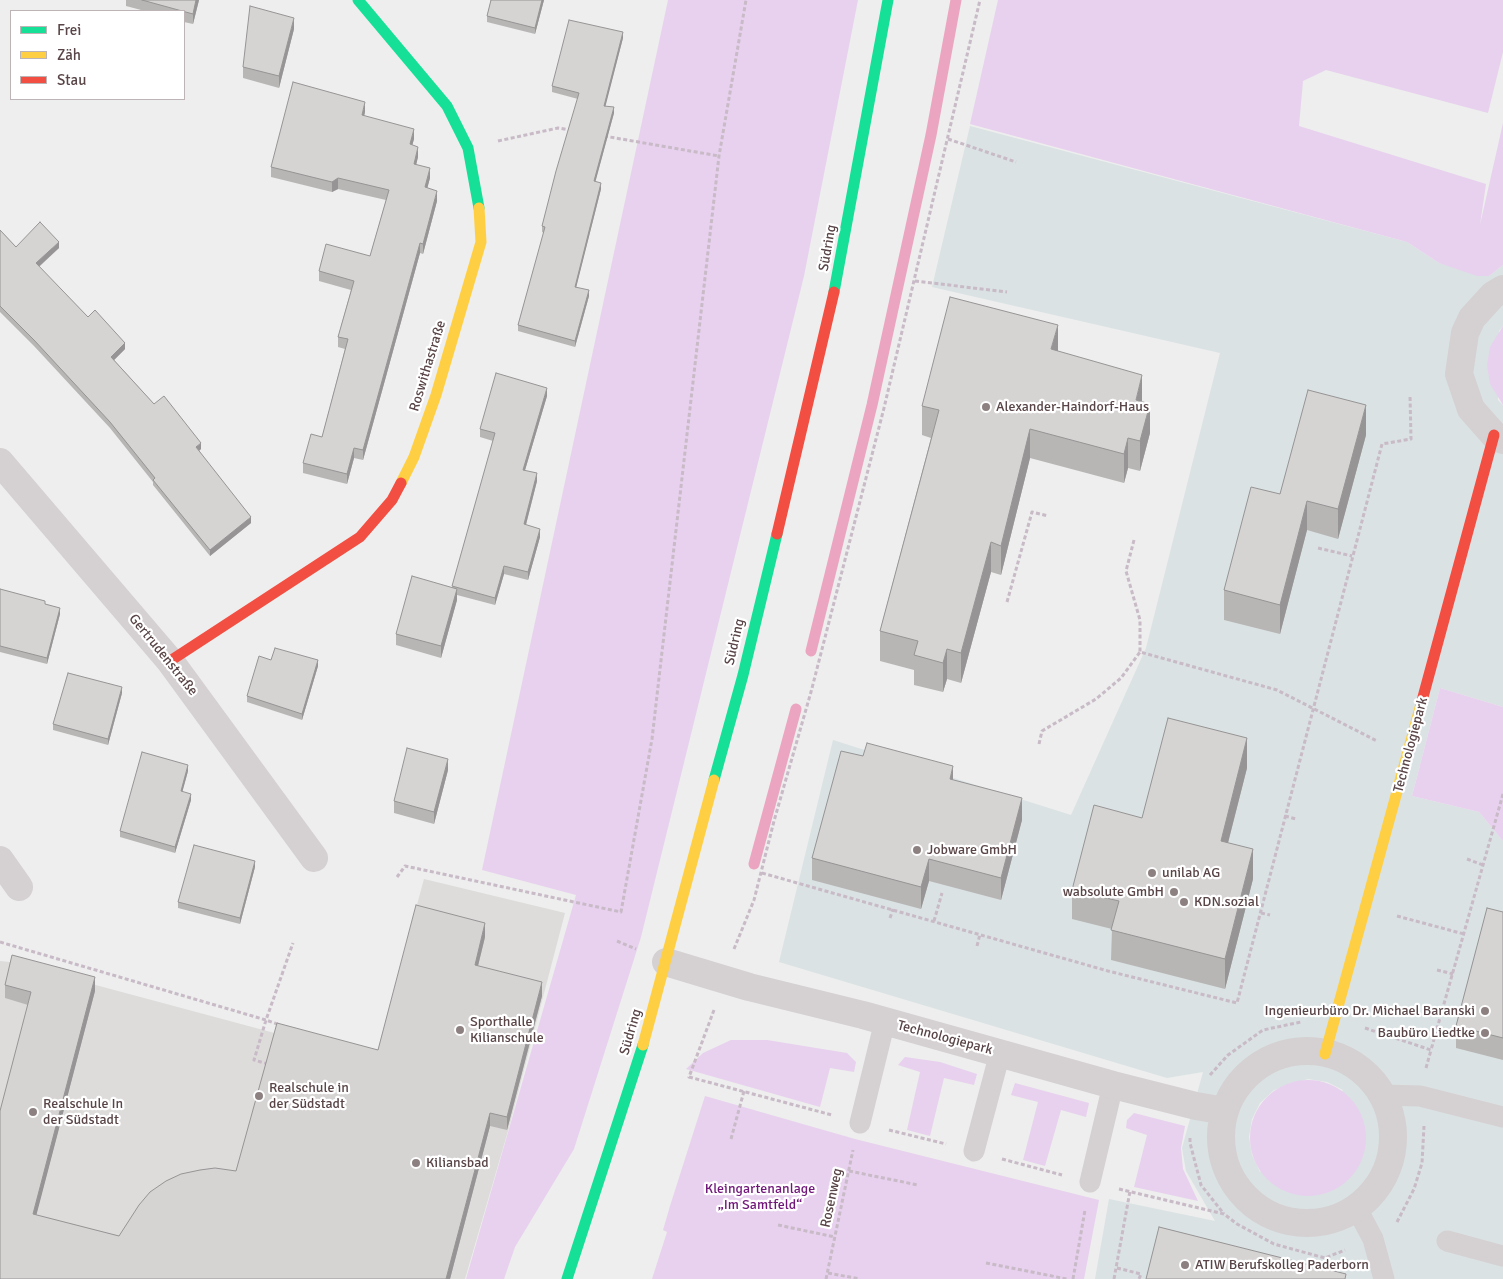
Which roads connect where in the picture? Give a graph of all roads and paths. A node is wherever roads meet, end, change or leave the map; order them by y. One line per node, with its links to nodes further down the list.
1 (358, 0): 8 (street, Roswithastraße)
2 (746, 0): 9 (path)
3 (888, 0): 49 (street, Südring)
4 (980, 0): 7 (path)
5 (577, 131): 8 (path)
6 (596, 134): 9 (path)
7 (948, 139): 10 (path); 11 (path)
8 (468, 148): 23 (street, Roswithastraße)
9 (719, 156): 34 (path)
10 (1016, 162)
11 (915, 281): 13 (path); 33 (path)
12 (1503, 289): 15 (street, Technologiepark)
13 (1007, 292)
14 (1410, 395): 20 (path)
15 (1499, 437): 26 (street, Technologiepark)
16 (0, 462): 23 (street, Gertrudenstraße)
17 (1048, 516): 21 (path)
18 (1134, 540): 22 (path)
19 (1318, 548): 20 (path)
20 (1352, 556): 24 (path)
21 (1008, 602)
22 (1140, 652): 24 (path); 25 (path)
23 (170, 660): 29 (street, Gertrudenstraße)
24 (1313, 707): 26 (path); 27 (path)
25 (1039, 744)
26 (1409, 750): 57 (street, Technologiepark)
27 (1285, 816): 28 (path); 39 (path)
28 (1296, 819)
29 (314, 858)
30 (1467, 859): 32 (path)
31 (0, 860): 35 (street)
32 (1483, 865)
33 (762, 873): 37 (path); 38 (path)
34 (397, 877)
35 (20, 887)
36 (942, 892): 43 (path)
37 (754, 900)
38 (893, 910): 42 (path); 43 (path)
39 (1260, 913): 40 (path); 44 (path)
40 (1270, 915)
41 (1394, 915): 45 (path)
42 (890, 918)
43 (934, 921): 44 (path)
44 (980, 934): 48 (path)
45 (1464, 934)
46 (0, 942): 52 (path)
47 (293, 943): 52 (path)
48 (977, 946)
49 (666, 962): 53 (street, Technologiepark); 82 (street, Südring)
50 (1437, 970): 51 (path)
51 (1453, 974)
52 (266, 1020): 54 (path); 58 (path)
53 (885, 1021): 56 (street, Technologiepark); 66 (lane)
54 (284, 1026)
55 (1431, 1050): 63 (path)
56 (1000, 1053): 60 (street, Technologiepark); 68 (lane)
57 (1325, 1054): 62 (street); 64 (street)
58 (269, 1064)
59 (689, 1077): 61 (path)
60 (1113, 1085): 64 (street, Technologiepark); 70 (lane)
61 (744, 1092): 66 (path); 67 (path)
62 (1382, 1095): 63 (lane); 73 (street)
63 (1420, 1096): 65 (lane); 76 (path)
64 (1225, 1111): 73 (street)
65 (1503, 1117)
66 (860, 1122): 68 (path); 69 (path, Rosenweg)
67 (731, 1139)
68 (974, 1151): 70 (path)
69 (849, 1171): 71 (path); 75 (path, Rosenweg)
70 (1090, 1182): 72 (path); 86 (path)
71 (918, 1185)
72 (1130, 1192): 76 (path); 80 (path)
73 (1356, 1207): 76 (lane)
74 (778, 1225): 75 (path)
75 (835, 1237): 81 (path, Rosenweg)
76 (1373, 1240): 89 (lane)
77 (1448, 1241): 78 (lane)
78 (1503, 1256)
79 (986, 1263): 85 (path)
80 (1117, 1268): 87 (path); 88 (path)
81 (828, 1273): 83 (path, Rosenweg); 84 (path)
82 (566, 1279)
83 (826, 1279)
84 (860, 1279)
85 (1067, 1279)
86 (1073, 1279)
87 (1114, 1279)
88 (1139, 1279)
89 (1384, 1279)

